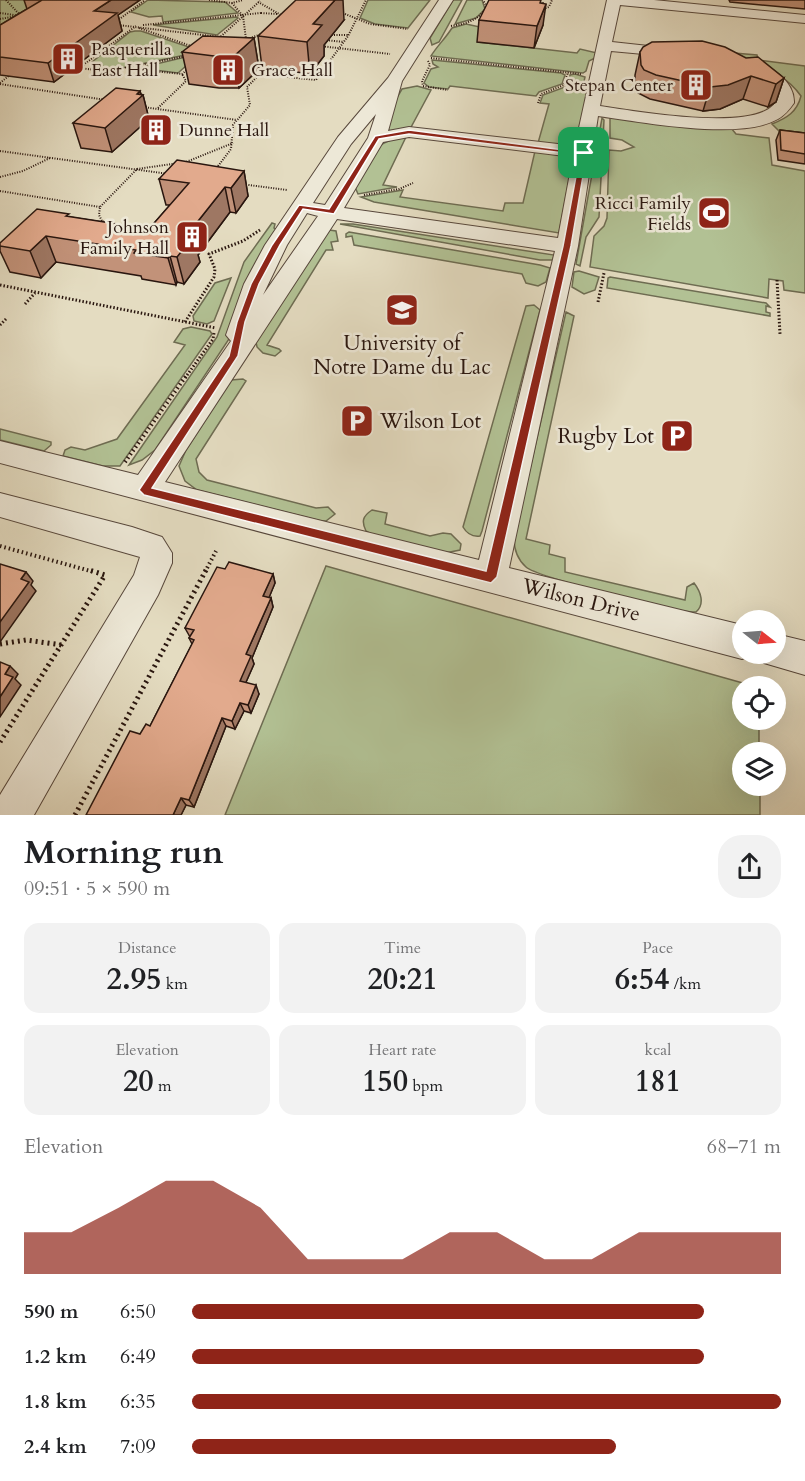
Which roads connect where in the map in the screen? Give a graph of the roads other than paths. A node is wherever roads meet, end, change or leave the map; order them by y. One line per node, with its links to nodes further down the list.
1 (446, 0): 9 (street)
2 (786, 0): 5 (street)
3 (709, 5): 4 (street); 5 (street)
4 (616, 6): 6 (street)
5 (799, 18)
6 (604, 46): 7 (street); 10 (street)
7 (697, 55)
8 (738, 61): 10 (street)
9 (394, 81): 11 (street); 13 (street)
10 (591, 110): 12 (street)
11 (377, 138): 12 (street); 14 (street)
12 (584, 153): 15 (street)
13 (306, 199): 14 (street); 16 (street)
14 (331, 212): 15 (street); 16 (street)
15 (567, 246): 20 (street)
16 (234, 356): 18 (street)
17 (0, 452): 18 (street, Wilson Drive)
18 (144, 490): 20 (street, Wilson Drive)
19 (0, 505): 24 (street)
20 (491, 577): 21 (street, Wilson Drive)
21 (732, 639)
22 (786, 653): 23 (street)
23 (805, 658)
24 (11, 815)

